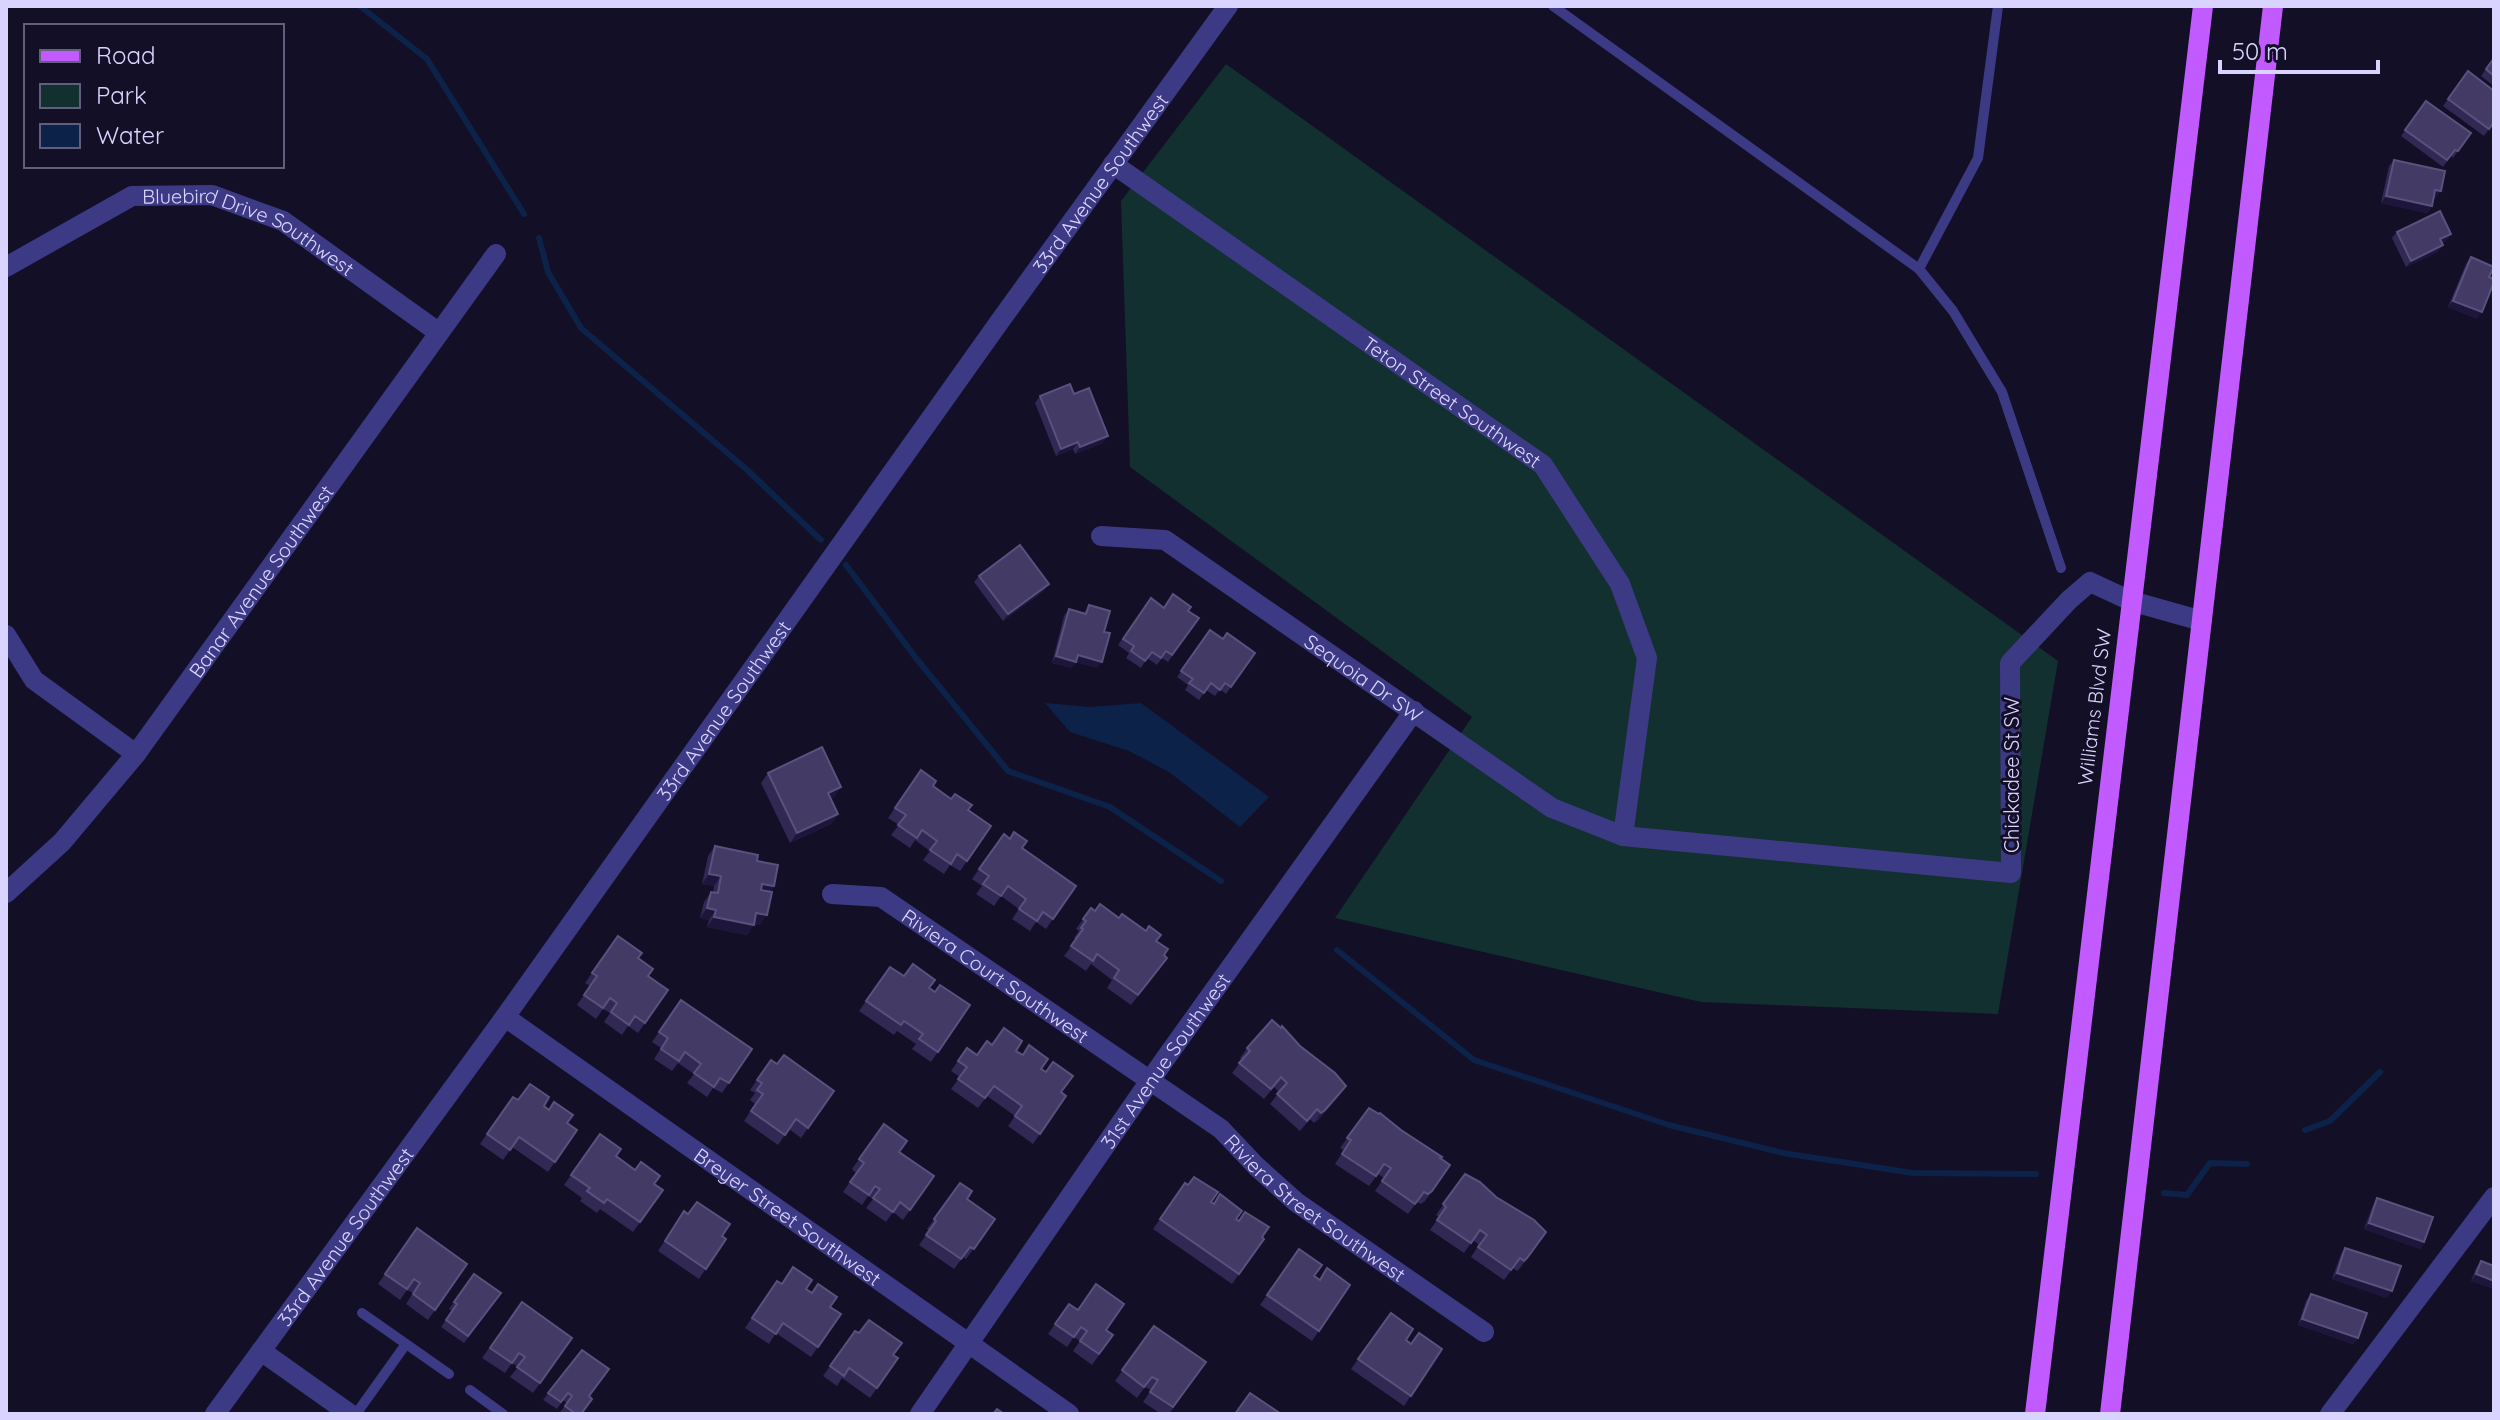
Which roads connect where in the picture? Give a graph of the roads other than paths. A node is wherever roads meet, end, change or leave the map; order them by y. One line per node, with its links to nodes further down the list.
1 (1228, 6): 6 (street, 33rd Avenue Southwest)
2 (1553, 6): 9 (lane)
3 (1998, 6): 9 (lane)
4 (2203, 6): 13 (main road, Williams Blvd SW)
5 (2273, 6): 14 (main road)
6 (1113, 164): 18 (street, Teton Street Southwest); 21 (street, 33rd Avenue Southwest)
7 (496, 254): 10 (street, Banar Avenue Southwest)
8 (6, 267): 10 (street, Bluebird Drive Southwest)
9 (1919, 269): 12 (lane)
10 (438, 332): 17 (street, Banar Avenue Southwest)
11 (1101, 536): 16 (street, Sequoia Dr SW)
12 (2061, 568)
13 (2131, 601): 14 (street, Chickadee St SW); 18 (street, Chickadee St SW); 37 (main road, Williams Blvd SW)
14 (2202, 621): 38 (main road)
15 (6, 635): 17 (street)
16 (1414, 711): 18 (street, Sequoia Dr SW); 22 (street, 31st Avenue Southwest)
17 (136, 754): 19 (street, Banar Avenue Southwest)
18 (1623, 836)
19 (6, 893)
20 (832, 894): 22 (street, Riviera Court Southwest)
21 (505, 1017): 27 (street, Breyer Street Southwest); 28 (street, 33rd Avenue Southwest)
22 (1150, 1080): 25 (street, Riviera Street Southwest); 27 (street, 31st Avenue Southwest)
23 (2494, 1197): 39 (street)
24 (362, 1313): 26 (lane)
25 (1484, 1332)
26 (406, 1344): 29 (lane); 33 (lane)
27 (969, 1344): 35 (street, 31st Avenue Southwest); 36 (street, Breyer Street Southwest)
28 (261, 1351): 31 (street, 33rd Avenue Southwest); 32 (street)
29 (449, 1374)
30 (470, 1390): 34 (lane)
31 (215, 1414)
32 (350, 1414)
33 (356, 1414)
34 (503, 1414)
35 (920, 1414)
36 (1069, 1414)
37 (2035, 1414)
38 (2110, 1414)
39 (2330, 1414)

